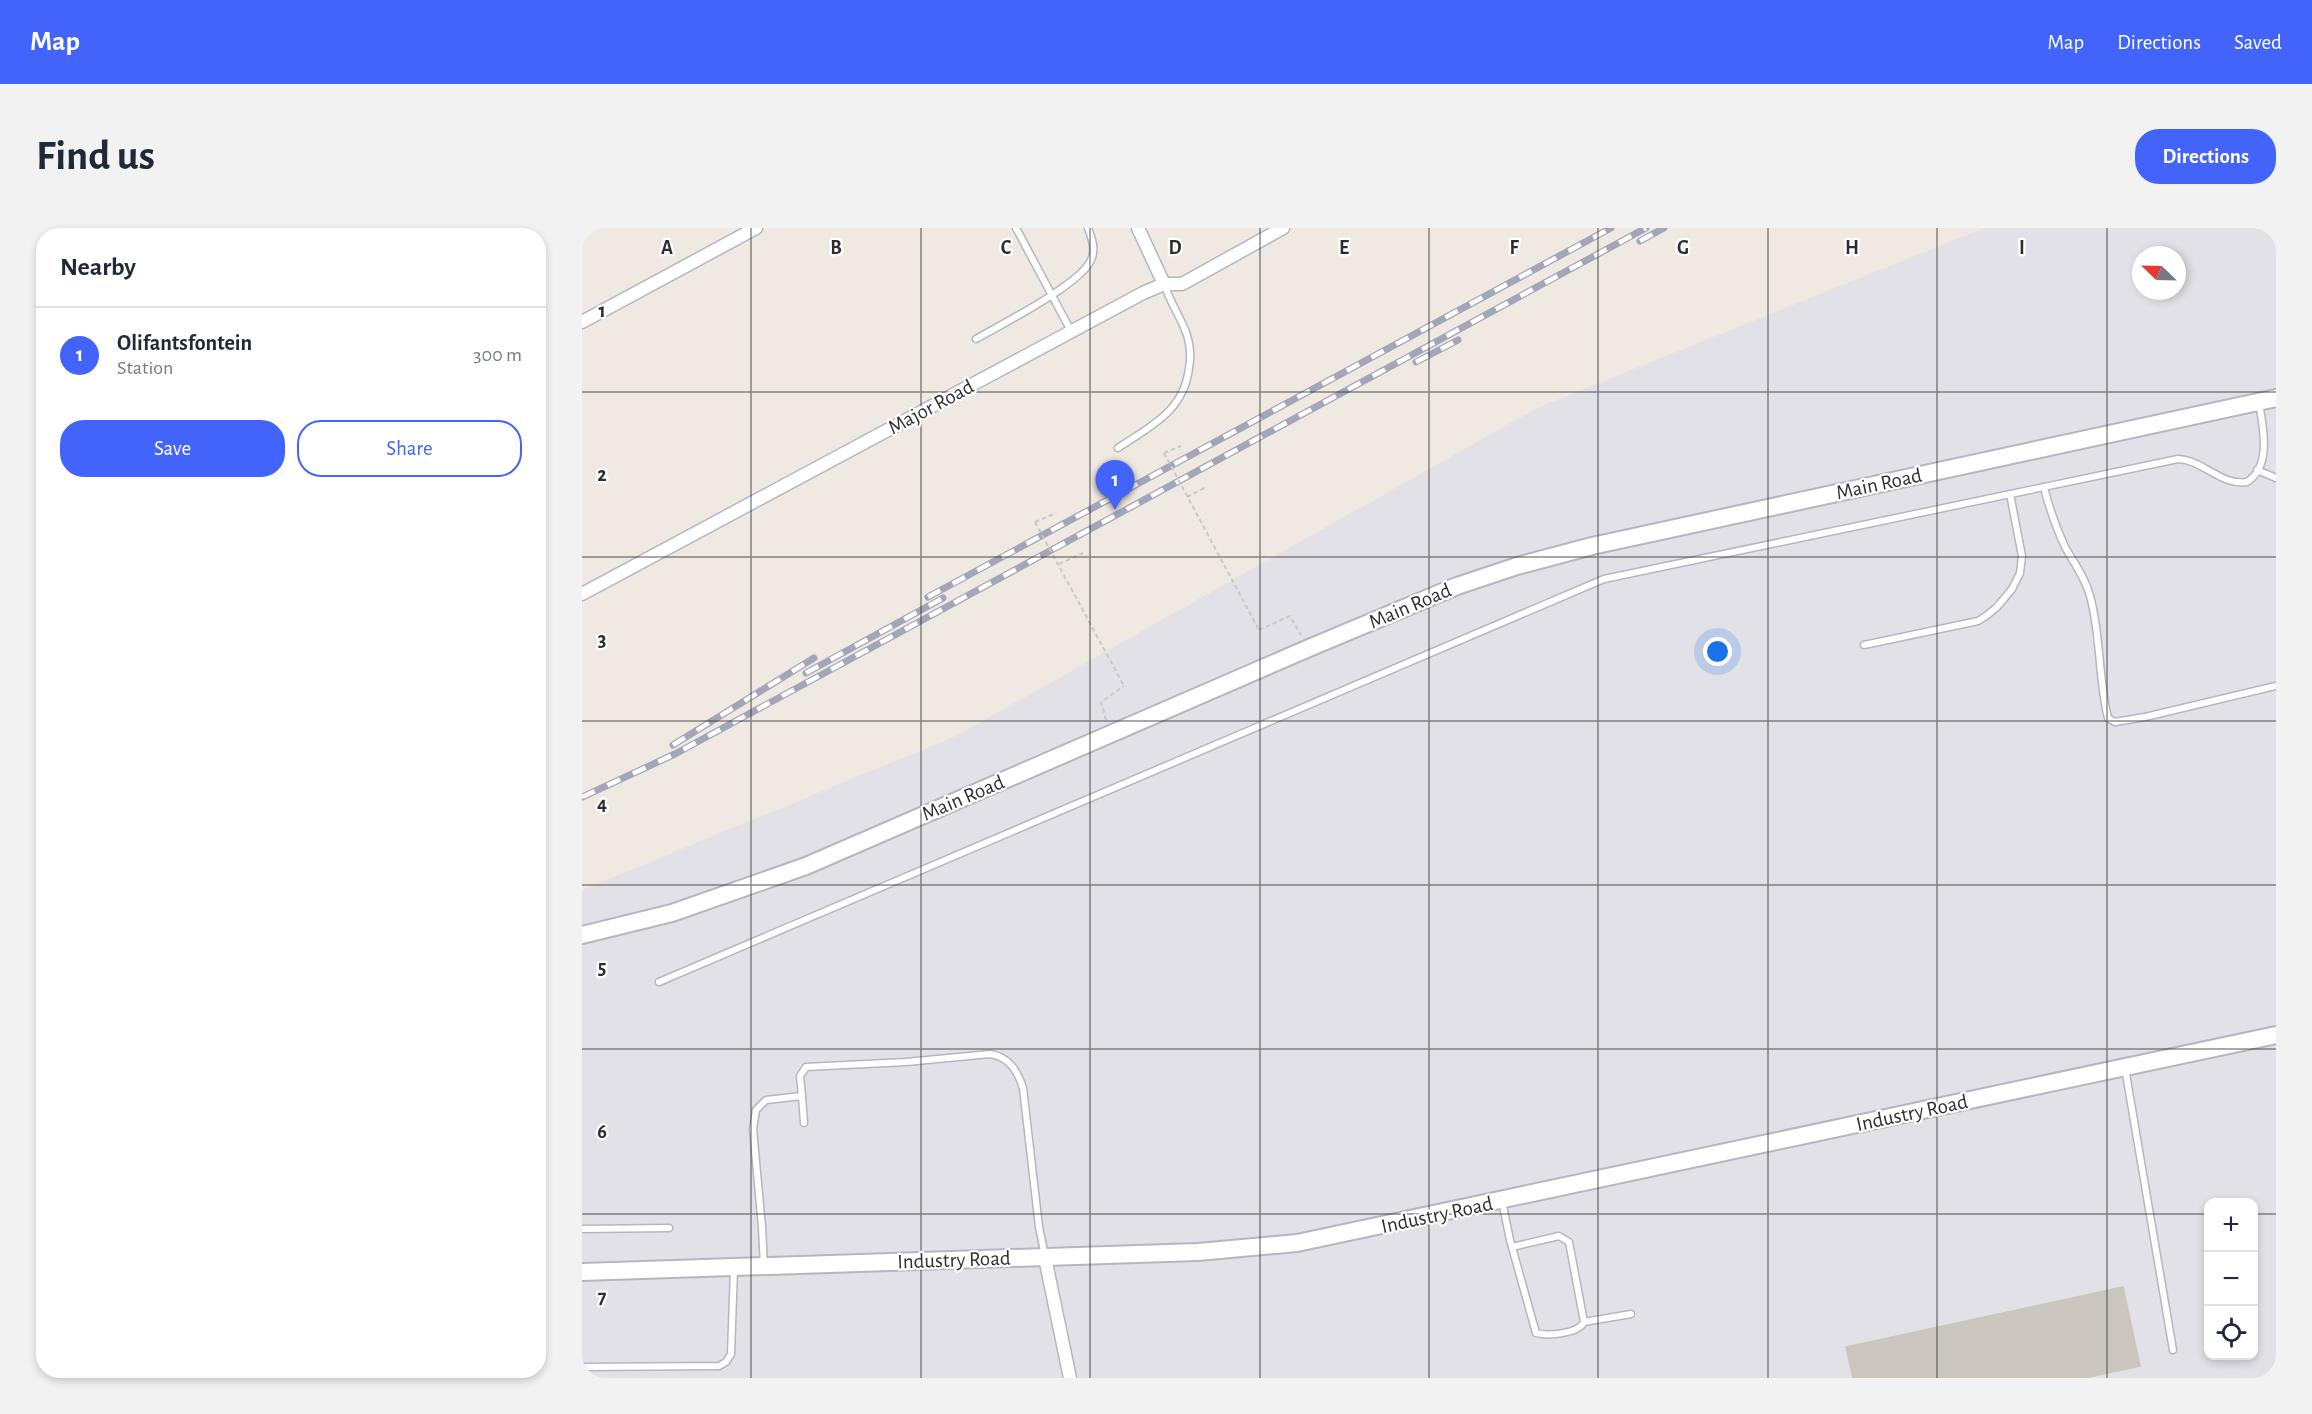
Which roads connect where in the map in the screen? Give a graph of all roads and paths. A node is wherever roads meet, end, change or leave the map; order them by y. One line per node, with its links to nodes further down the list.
1 (756, 228): 8 (street)
2 (1016, 228): 7 (lane)
3 (1088, 228): 7 (lane)
4 (1138, 228): 6 (street)
5 (1283, 228): 6 (street, Major Road)
6 (1164, 284): 9 (street, Major Road); 14 (lane)
7 (1051, 294): 9 (lane); 10 (lane)
8 (582, 322)
9 (1071, 332): 24 (street, Major Road)
10 (976, 339)
11 (2276, 398): 12 (main road, Main Road)
12 (2259, 402): 15 (lane); 26 (main road, Main Road)
13 (1181, 446): 20 (path, bridge)
14 (1118, 448)
15 (2257, 470): 16 (lane); 18 (lane)
16 (2276, 478)
17 (1206, 487): 20 (path)
18 (2044, 487): 19 (lane); 27 (lane)
19 (2010, 494): 25 (lane); 30 (lane)
20 (1187, 497): 26 (path, bridge)
21 (1056, 513): 23 (path, bridge)
22 (1083, 553): 23 (path)
23 (1059, 564): 28 (path, bridge)
24 (582, 594)
25 (1864, 645)
26 (1309, 648): 29 (main road, Main Road)
27 (2276, 686)
28 (1101, 702)
29 (582, 935)
30 (659, 982)
31 (2276, 1035): 32 (main road, Industry Road)
32 (2125, 1068): 35 (main road, Industry Road); 45 (lane)
33 (802, 1096): 34 (lane); 39 (lane); 40 (lane)
34 (804, 1124)
35 (1502, 1201): 38 (lane); 39 (main road, Industry Road)
36 (669, 1228): 37 (lane)
37 (582, 1229)
38 (1512, 1246): 44 (lane); 44 (lane)
39 (1045, 1257): 40 (main road, Industry Road); 47 (street)
40 (764, 1266): 41 (main road, Industry Road)
41 (734, 1267): 42 (main road, Industry Road); 46 (lane)
42 (582, 1272)
43 (1631, 1314): 44 (lane)
44 (1584, 1322)
45 (2173, 1350)
46 (582, 1367)
47 (1070, 1378)

